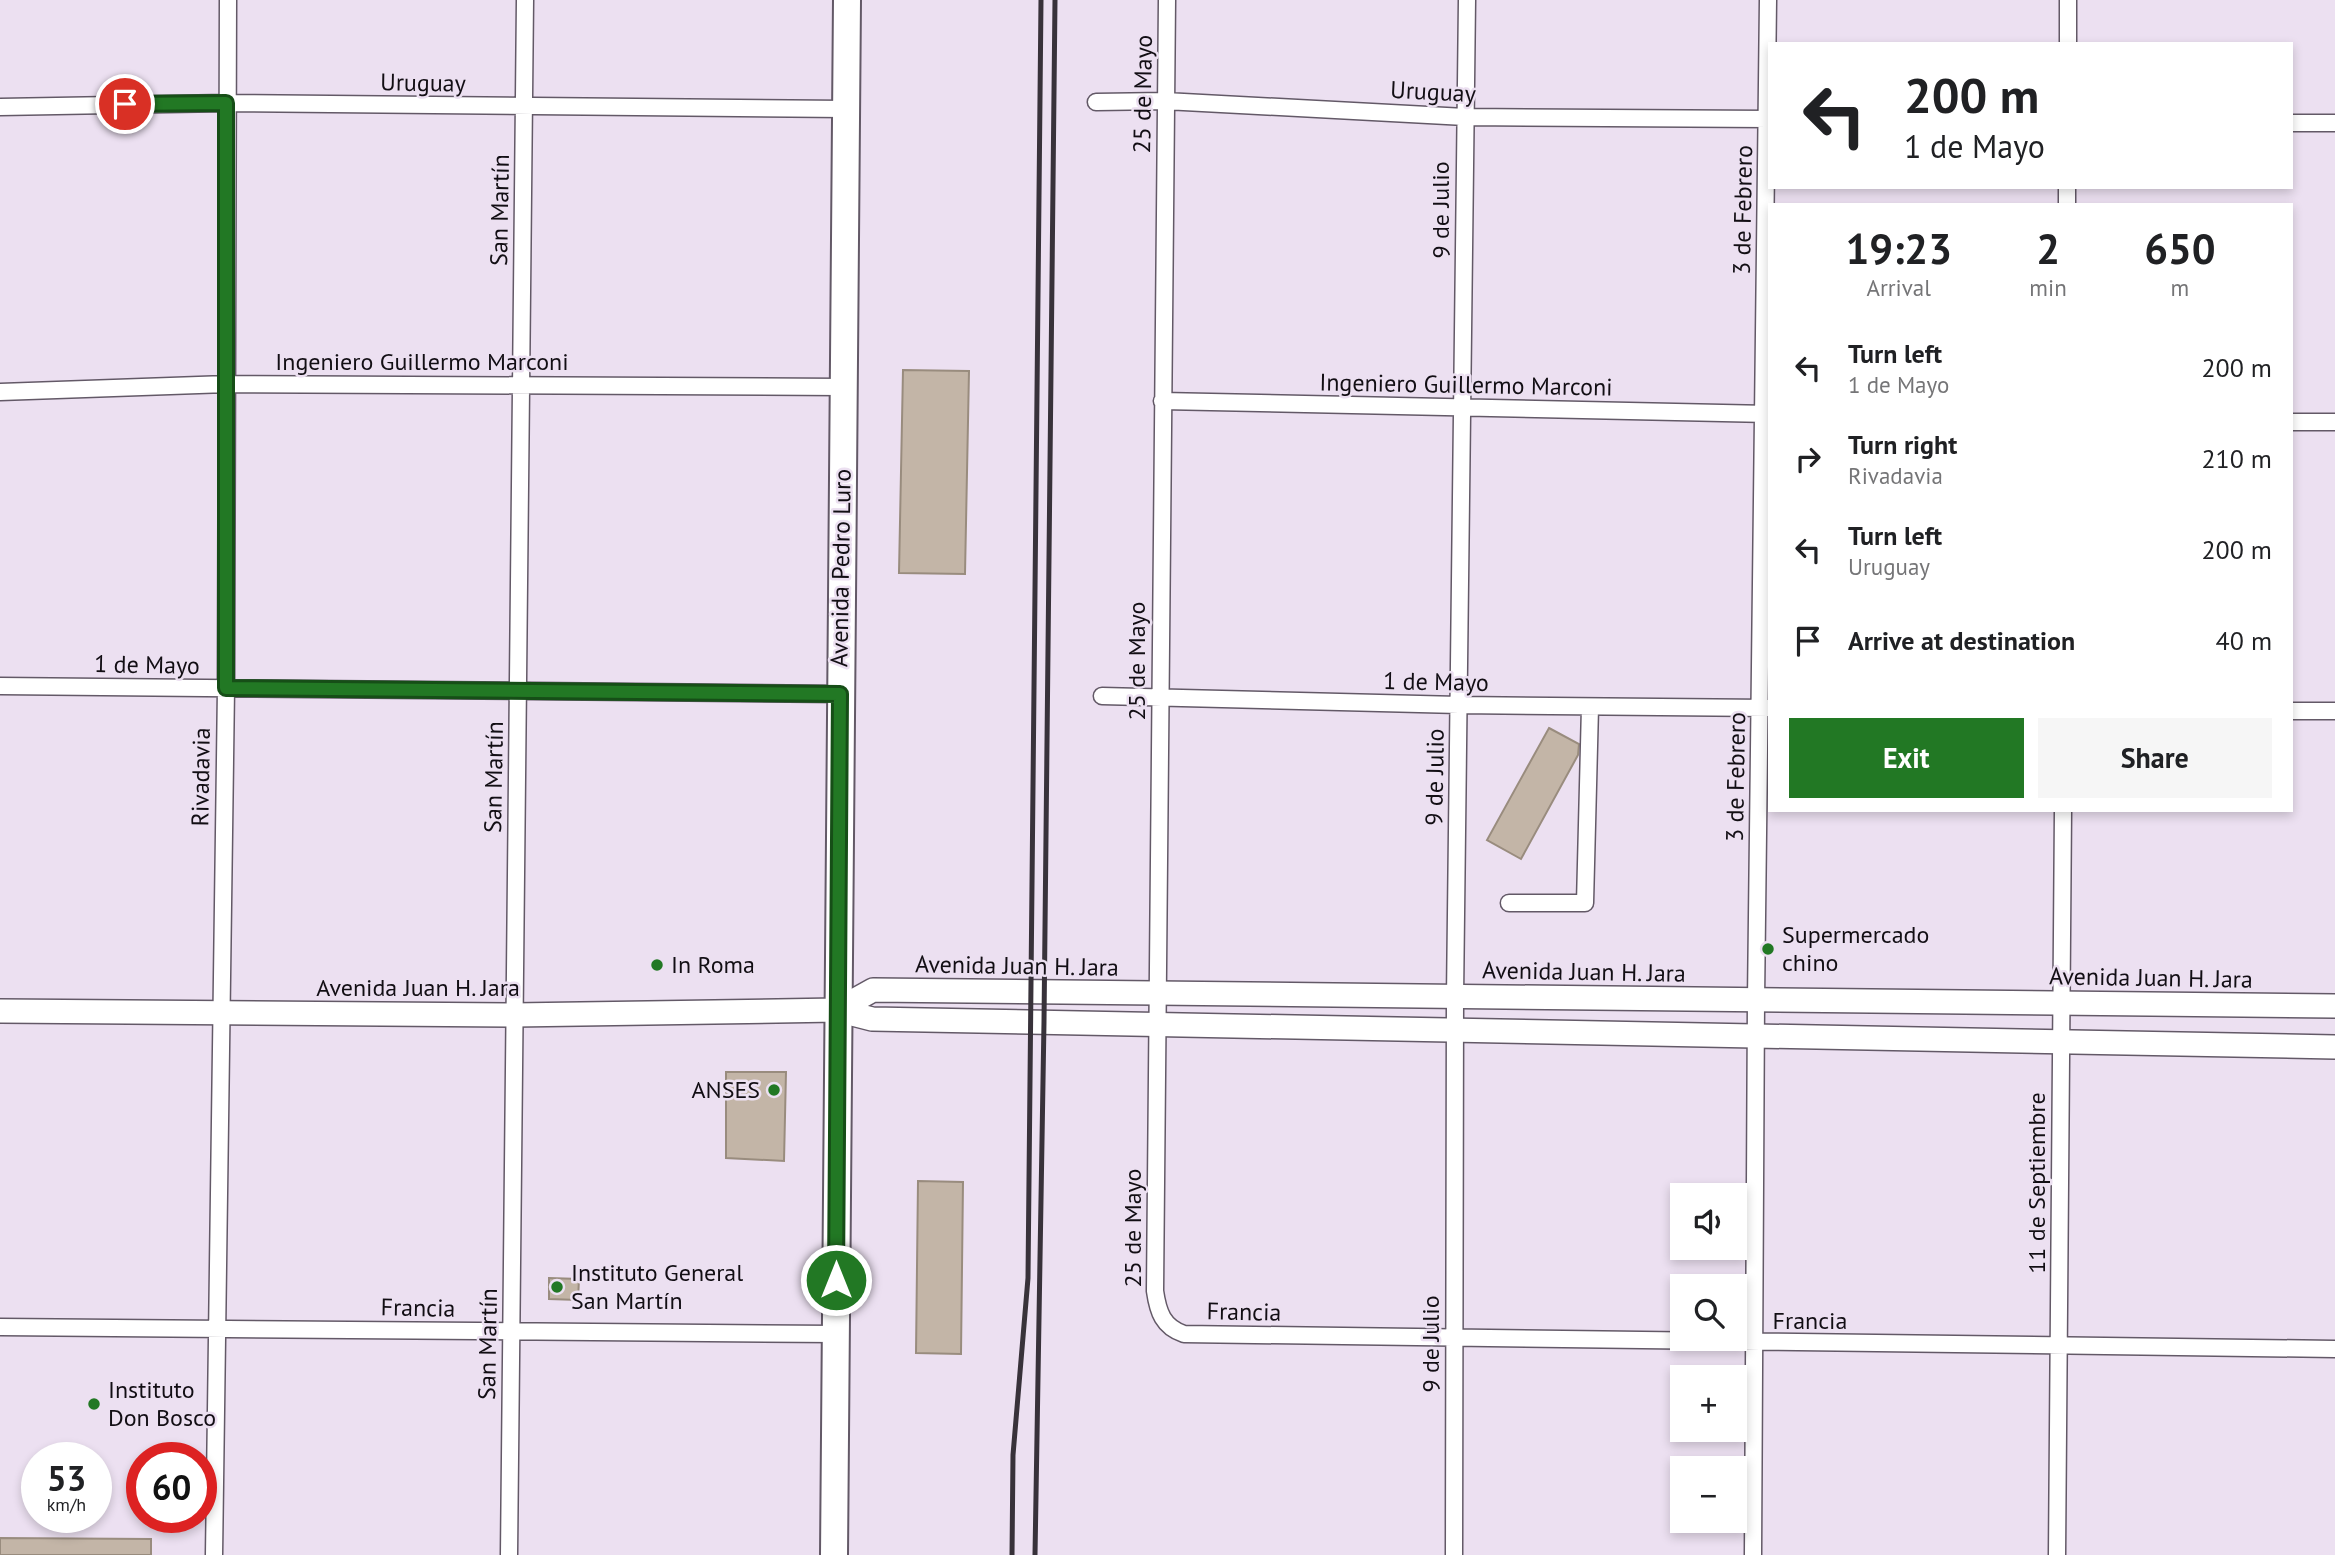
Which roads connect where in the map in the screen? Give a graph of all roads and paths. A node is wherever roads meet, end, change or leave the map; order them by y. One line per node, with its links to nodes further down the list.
1 (228, 0): 11 (street, Rivadavia)
2 (526, 0): 13 (street, San Martín)
3 (847, 0): 14 (main road, Avenida Pedro Luro)
4 (1167, 0): 9 (street, 25 de Mayo)
5 (1466, 0): 15 (street, 9 de Julio)
6 (1768, 0): 16 (street, 3 de Febrero)
7 (2068, 0): 8 (street)
8 (2068, 42)
9 (1165, 101): 10 (street, Uruguay); 15 (street, Uruguay); 23 (street, 25 de Mayo)
10 (1096, 102)
11 (226, 103): 12 (street, Uruguay); 13 (street, Uruguay); 19 (street, Rivadavia)
12 (0, 107)
13 (524, 107): 14 (street, Uruguay); 20 (street, San Martín)
14 (846, 109): 21 (main road, Avenida Pedro Luro)
15 (1465, 117): 16 (street, Uruguay); 24 (street, 9 de Julio)
16 (1768, 119): 25 (street, 3 de Febrero)
17 (2293, 123): 18 (street)
18 (2335, 123)
19 (227, 384): 20 (street, Ingeniero Guillermo Marconi); 22 (street, Ingeniero Guillermo Marconi); 29 (street, Rivadavia)
20 (521, 385): 21 (street, Ingeniero Guillermo Marconi); 30 (street, San Martín)
21 (843, 387): 31 (main road, Avenida Pedro Luro)
22 (0, 392)
23 (1162, 401): 24 (street, Ingeniero Guillermo Marconi); 33 (street, 25 de Mayo)
24 (1462, 408): 25 (street, Ingeniero Guillermo Marconi); 34 (street, 9 de Julio)
25 (1766, 414): 36 (street, 3 de Febrero)
26 (2293, 422): 27 (street)
27 (2335, 422)
28 (0, 686): 29 (street, 1 de Mayo)
29 (226, 688): 30 (street, 1 de Mayo); 48 (street, Rivadavia)
30 (518, 692): 31 (street, 1 de Mayo); 49 (street, San Martín)
31 (840, 694): 46 (main road, Avenida Pedro Luro)
32 (1102, 696): 33 (street, 1 de Mayo)
33 (1160, 698): 34 (street, 1 de Mayo); 41 (street, 25 de Mayo)
34 (1459, 705): 35 (street, 1 de Mayo); 42 (street, 9 de Julio)
35 (1590, 707): 36 (street, 1 de Mayo); 40 (street)
36 (1765, 708): 43 (street, 3 de Febrero)
37 (2293, 711): 38 (street)
38 (2335, 712)
39 (2063, 812): 44 (street, 11 de Septiembre)
40 (1509, 903)
41 (1158, 993): 42 (main road, Avenida Juan H. Jara); 46 (main road, Avenida Juan H. Jara); 50 (street, 25 de Mayo)
42 (1455, 997): 43 (main road, Avenida Juan H. Jara); 51 (street, 9 de Julio)
43 (1756, 1000): 44 (main road, Avenida Juan H. Jara); 52 (street, 3 de Febrero)
44 (2061, 1003): 45 (main road, Avenida Juan H. Jara); 53 (street, 11 de Septiembre)
45 (2335, 1006)
46 (837, 1010): 49 (main road, Avenida Juan H. Jara); 50 (main road, Avenida Juan H. Jara); 59 (main road, Avenida Pedro Luro)
47 (0, 1011): 48 (main road, Avenida Juan H. Jara)
48 (219, 1014): 49 (main road, Avenida Juan H. Jara); 57 (street, Rivadavia)
49 (514, 1015): 58 (street, San Martín)
50 (1157, 1025): 51 (main road, Avenida Juan H. Jara); 55 (street, 25 de Mayo)
51 (1455, 1030): 52 (main road, Avenida Juan H. Jara); 60 (street, 9 de Julio)
52 (1755, 1036): 53 (main road, Avenida Juan H. Jara); 61 (street, 3 de Febrero)
53 (2060, 1042): 54 (main road, Avenida Juan H. Jara); 62 (street, 11 de Septiembre)
54 (2335, 1047)
55 (1164, 1322): 60 (street, Francia)
56 (0, 1327): 57 (street, Francia)
57 (216, 1329): 58 (street, Francia); 64 (street, Rivadavia)
58 (511, 1332): 59 (street, Francia); 65 (street, San Martín)
59 (836, 1334): 66 (main road, Avenida Pedro Luro)
60 (1454, 1338): 61 (street, Francia); 67 (street, 9 de Julio)
61 (1754, 1343): 62 (street, Francia); 68 (street, 3 de Febrero)
62 (2059, 1345): 63 (street, Francia); 69 (street, 11 de Septiembre)
63 (2335, 1349)
64 (214, 1555)
65 (509, 1555)
66 (834, 1555)
67 (1454, 1555)
68 (1753, 1555)
69 (2057, 1555)

